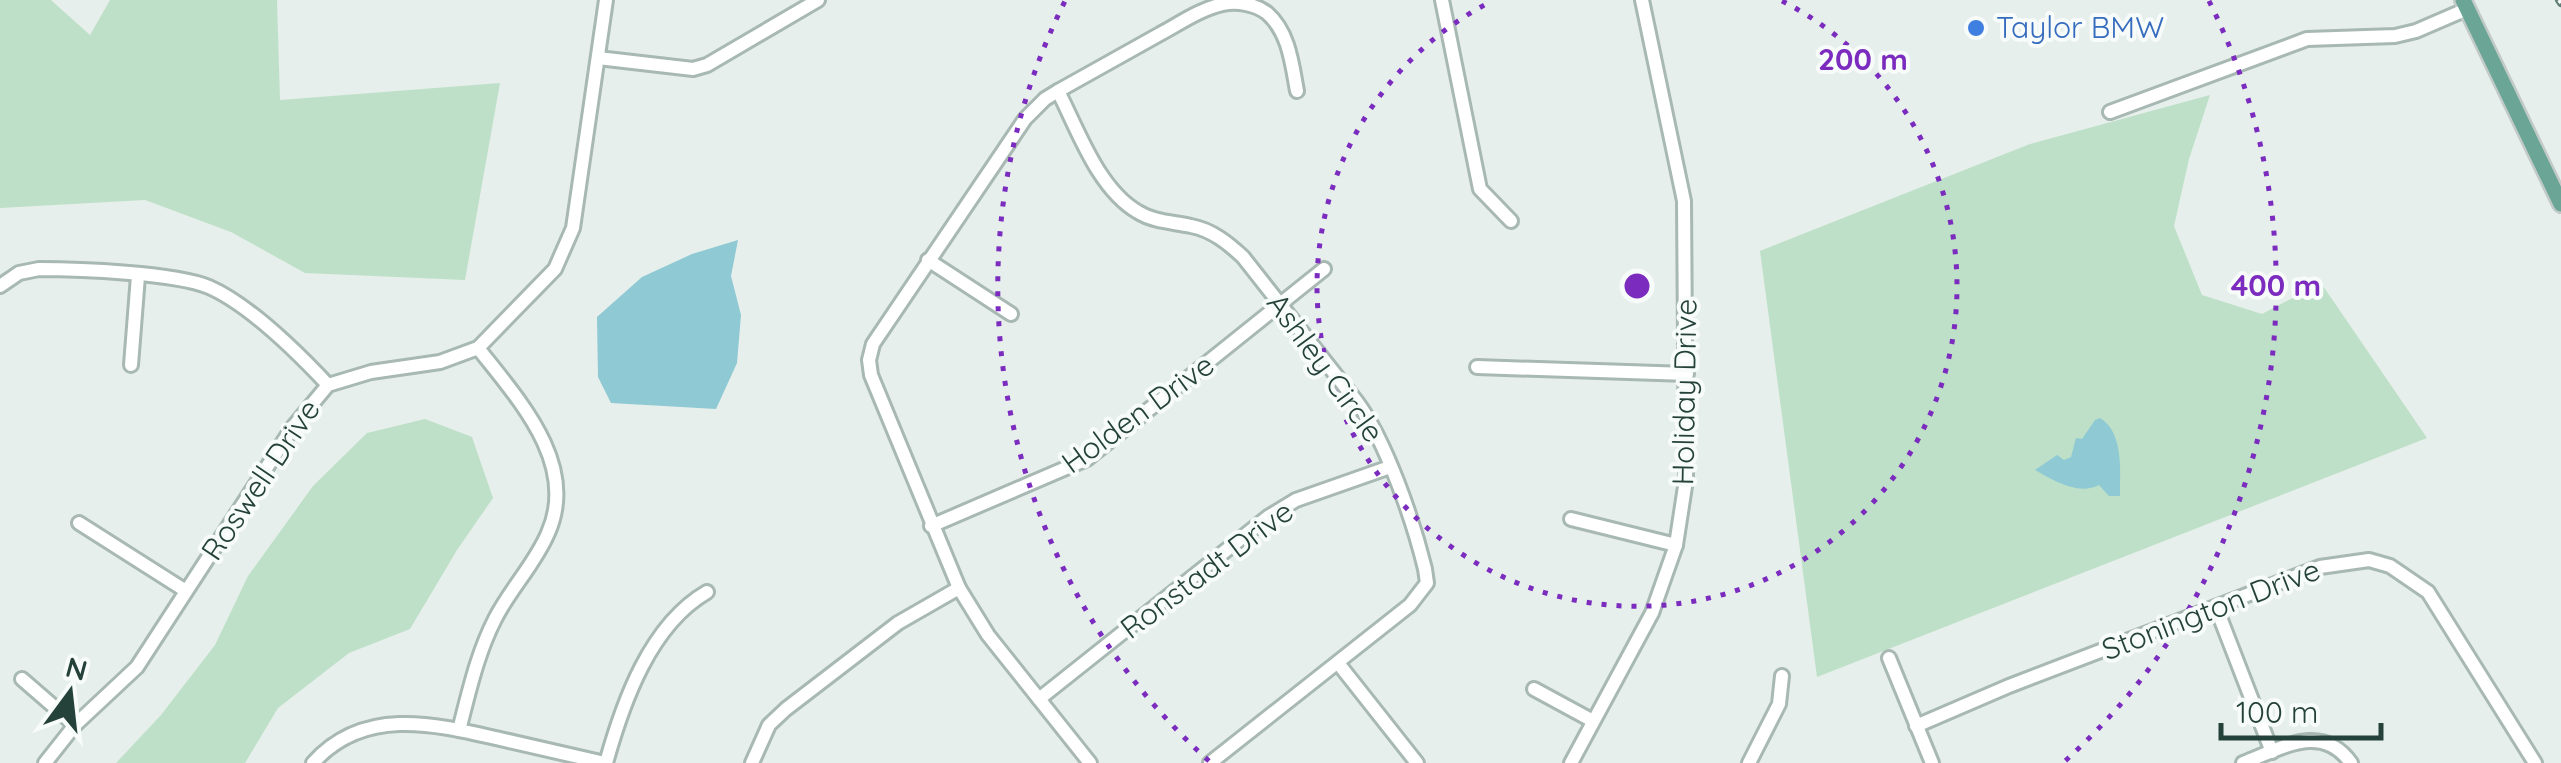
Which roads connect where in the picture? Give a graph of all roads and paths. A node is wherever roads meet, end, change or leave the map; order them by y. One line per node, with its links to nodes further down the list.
1 (606, 0): 6 (street, Roswell Drive)
2 (818, 0): 6 (street)
3 (1442, 0): 11 (street)
4 (1642, 0): 21 (street, Holiday Drive)
5 (2465, 4): 9 (street); 10 (main road)
6 (598, 58): 18 (street, Roswell Drive)
7 (1058, 90): 8 (street); 12 (street); 16 (street, Ashley Circle)
8 (1296, 91)
9 (2110, 112)
10 (2561, 204)
11 (1511, 221)
12 (928, 260): 17 (street); 26 (street)
13 (1324, 269): 16 (street, Holden Drive)
14 (138, 276): 15 (street); 19 (street); 22 (street)
15 (0, 286)
16 (1282, 305): 23 (street, Ashley Circle); 26 (street, Holden Drive)
17 (1011, 314)
18 (478, 348): 22 (street, Roswell Drive); 41 (street)
19 (131, 365)
20 (1477, 366): 21 (street)
21 (1688, 374): 27 (street, Holiday Drive)
22 (328, 385): 29 (street, Roswell Drive)
23 (1390, 467): 33 (street, Ashley Circle); 37 (street, Ronstadt Drive)
24 (1572, 519): 27 (street)
25 (79, 523): 29 (street)
26 (932, 526): 28 (street)
27 (1676, 545): 38 (street, Holiday Drive)
28 (959, 588): 37 (street); 46 (street)
29 (186, 591): 39 (street, Roswell Drive)
30 (707, 592): 45 (street)
31 (2216, 608): 40 (street, Stonington Drive); 42 (street); 55 (street, Stonington Drive)
32 (1889, 658): 40 (street)
33 (1338, 662): 48 (street, Ashley Circle); 49 (street)
34 (1782, 676): 51 (street)
35 (22, 678): 39 (street)
36 (1534, 689): 38 (street)
37 (1039, 700): 47 (street)
38 (1593, 722): 50 (street, Holiday Drive)
39 (75, 725): 43 (street, Roswell Drive)
40 (1916, 726): 52 (street)
41 (459, 730): 44 (street); 45 (street)
42 (2272, 752): 53 (street); 54 (street)
43 (45, 763)
44 (314, 763)
45 (606, 763)
46 (752, 763)
47 (1090, 763)
48 (1210, 763)
49 (1417, 763)
50 (1572, 763)
51 (1749, 763)
52 (1932, 763)
53 (2243, 763)
54 (2351, 763)
55 (2535, 763)

